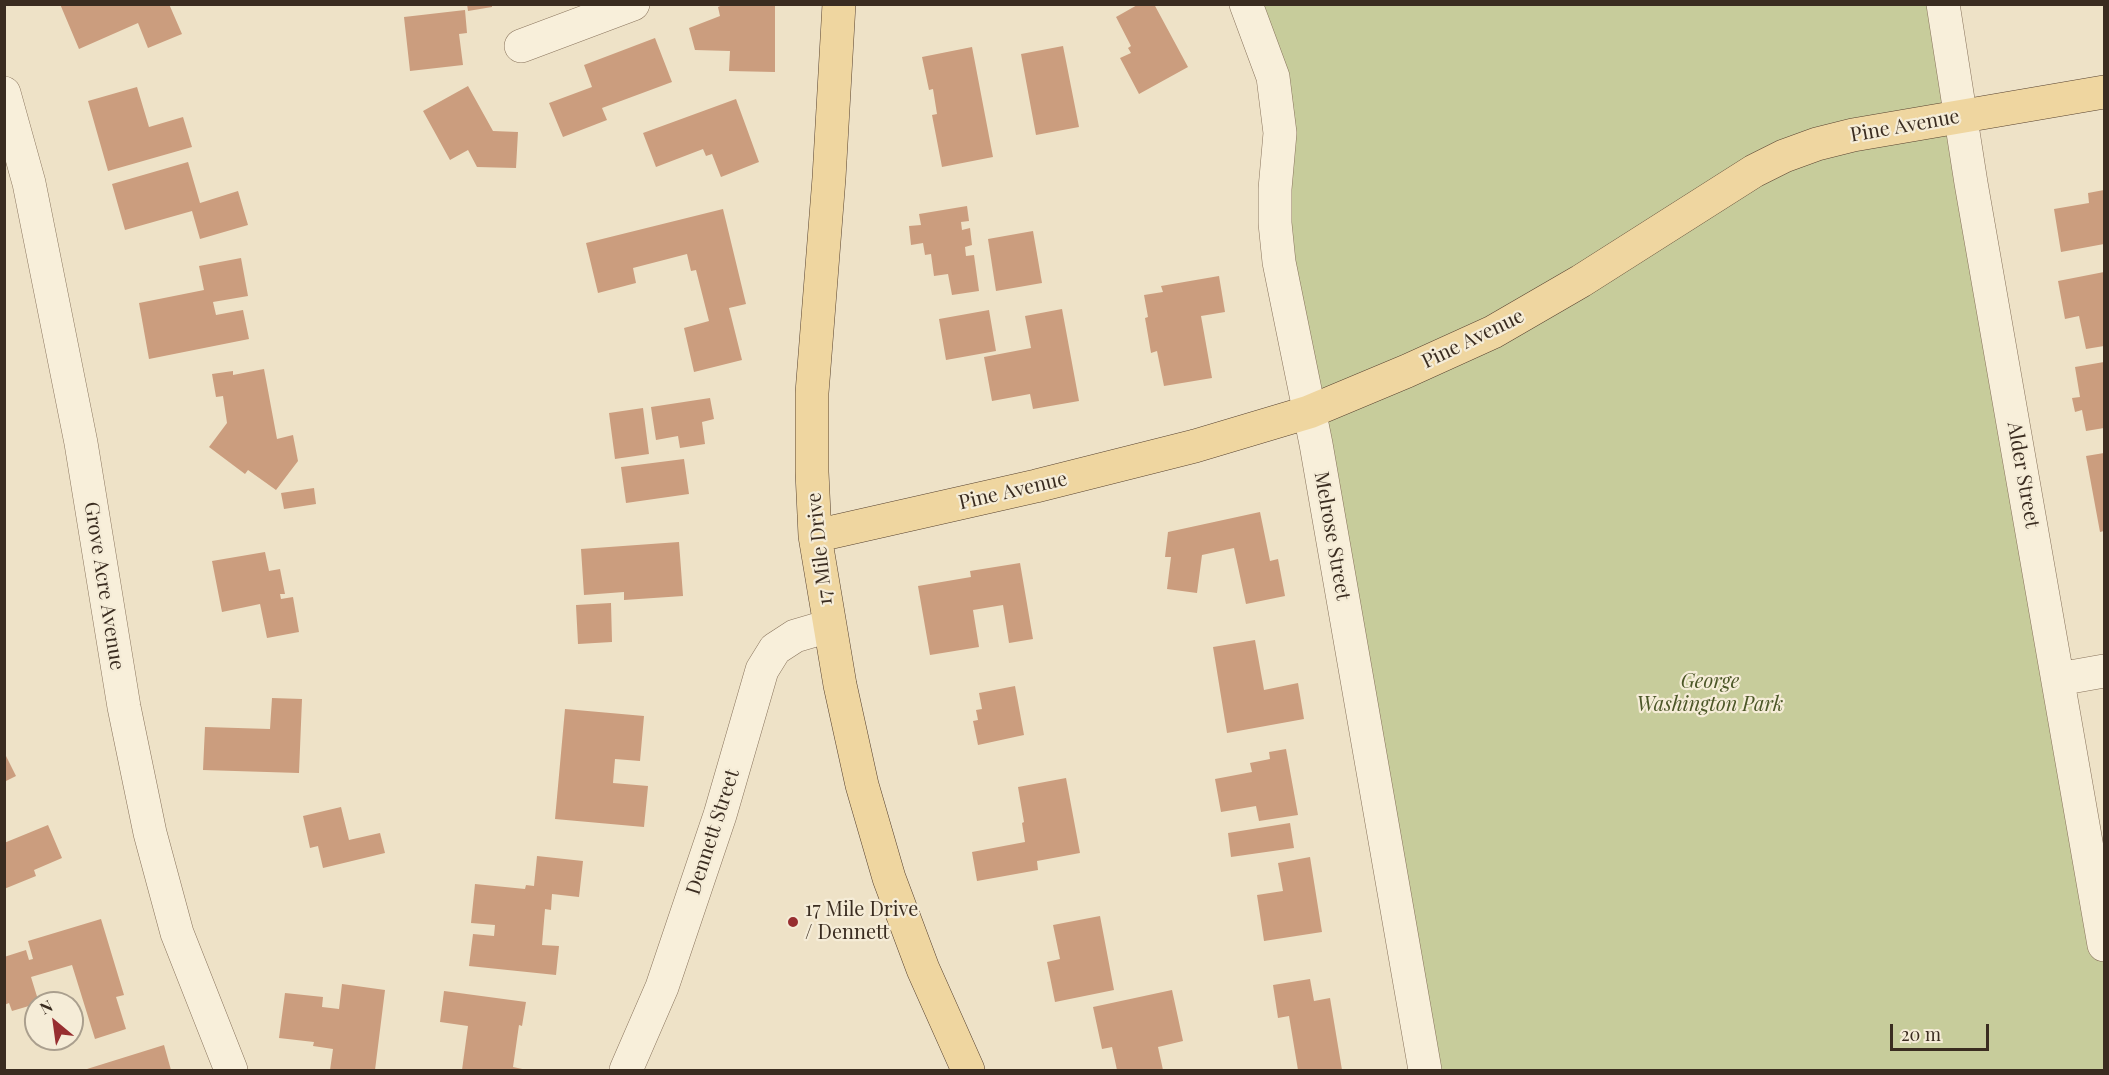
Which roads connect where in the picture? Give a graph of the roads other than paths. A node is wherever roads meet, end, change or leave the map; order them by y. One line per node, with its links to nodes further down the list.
1 (633, 4): 5 (street)
2 (839, 4): 10 (main road, 17 Mile Drive)
3 (1246, 4): 9 (street, Melrose Street)
4 (1944, 4): 8 (street, Alder Street)
5 (521, 46)
6 (2104, 92): 8 (main road, Pine Avenue)
7 (4, 93): 15 (street, Grove Acre Avenue)
8 (1961, 116): 9 (main road, Pine Avenue); 13 (street, Alder Street)
9 (1309, 412): 10 (main road, Pine Avenue); 18 (street, Melrose Street)
10 (815, 536): 11 (main road, 17 Mile Drive)
11 (829, 626): 16 (street, Dennett Street); 17 (main road, 17 Mile Drive)
12 (2104, 671): 13 (street)
13 (2059, 679): 14 (street, Alder Street)
14 (2104, 945)
15 (231, 1071)
16 (627, 1071)
17 (968, 1071)
18 (1425, 1071)

